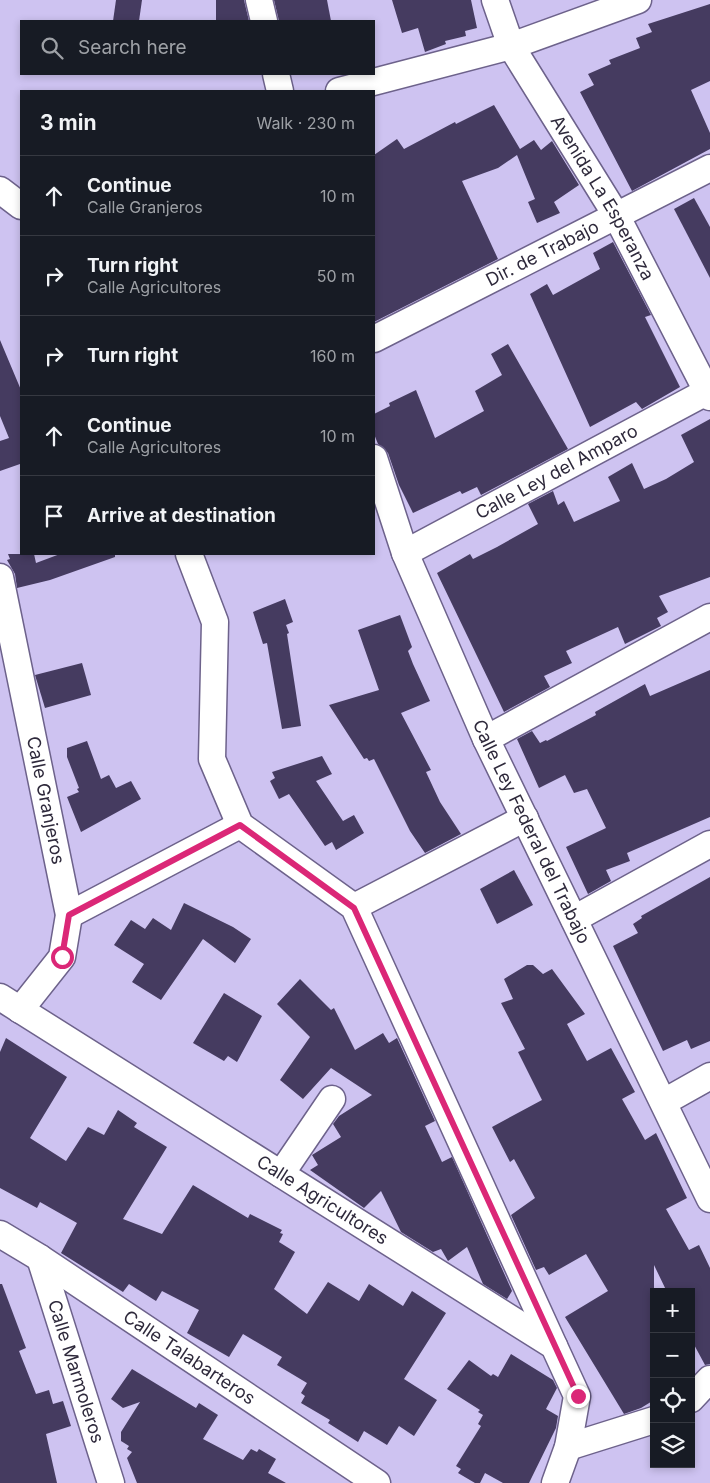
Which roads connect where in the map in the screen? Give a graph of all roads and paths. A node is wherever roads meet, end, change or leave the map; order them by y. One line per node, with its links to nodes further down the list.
1 (259, 0): 4 (street)
2 (495, 0): 5 (street, Avenida La Esperanza)
3 (638, 0): 5 (street)
4 (264, 20)
5 (511, 46): 8 (street); 12 (street, Avenida La Esperanza)
6 (276, 75): 7 (street)
7 (280, 90)
8 (343, 90)
9 (710, 168): 12 (street, Dir. de Trabajo)
10 (0, 190): 11 (street)
11 (20, 205)
12 (616, 216): 13 (street, Dir. de Trabajo); 14 (street, Avenida La Esperanza)
13 (375, 338)
14 (709, 393): 16 (street, Calle Ley del Amparo)
15 (375, 461): 16 (street, Calle Ley Federal del Trabajo)
16 (405, 552): 20 (street, Calle Ley Federal del Trabajo)
17 (189, 555): 22 (street)
18 (0, 577): 25 (street, Calle Granjeros)
19 (710, 617): 20 (street)
20 (486, 739): 21 (street, Calle Ley Federal del Trabajo)
21 (525, 818): 24 (street); 26 (street, Calle Ley Federal del Trabajo)
22 (240, 825): 24 (street); 25 (street)
23 (710, 844): 26 (street)
24 (354, 908): 35 (street)
25 (69, 915): 27 (street, Calle Granjeros)
26 (574, 919): 30 (street, Calle Ley Federal del Trabajo)
27 (10, 1003): 31 (street, Calle Agricultores)
28 (710, 1076): 30 (street)
29 (332, 1098): 31 (street)
30 (664, 1102): 32 (street, Calle Ley Federal del Trabajo)
31 (281, 1174): 35 (street, Calle Agricultores)
32 (710, 1198)
33 (0, 1234): 34 (street, Calle Talabarteros)
34 (40, 1258): 40 (street, Calle Marmoleros); 41 (street, Calle Talabarteros)
35 (554, 1346): 39 (street)
36 (710, 1379): 37 (street)
37 (695, 1395)
38 (650, 1421): 39 (street)
39 (568, 1447): 42 (street)
40 (111, 1483)
41 (377, 1483)
42 (555, 1483)

